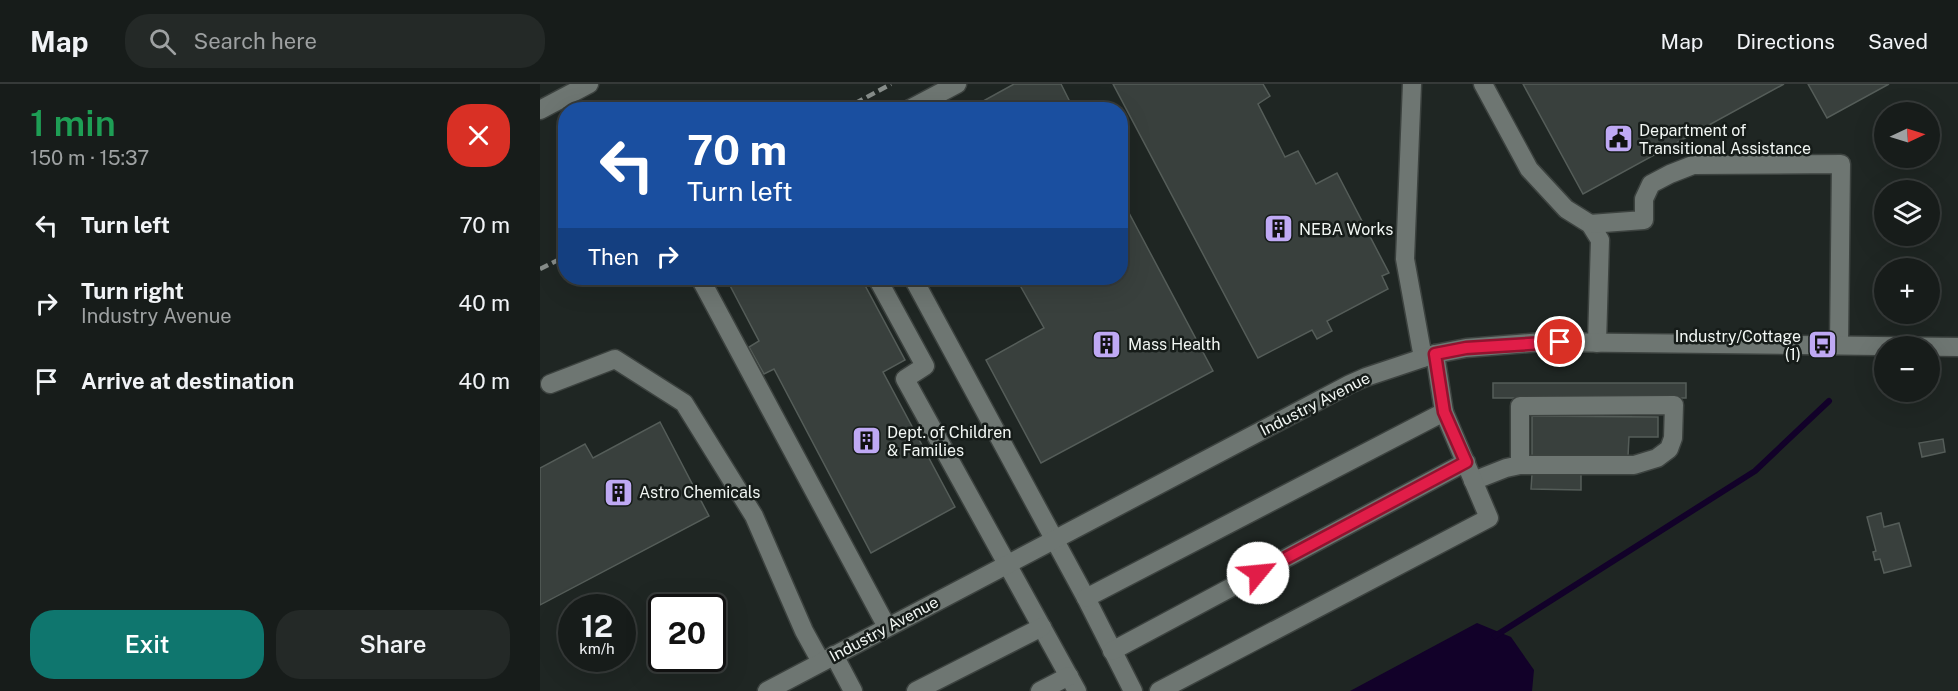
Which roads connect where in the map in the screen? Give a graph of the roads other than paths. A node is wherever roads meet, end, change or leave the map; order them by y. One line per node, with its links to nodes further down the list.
1 (589, 84): 6 (street)
2 (957, 84): 5 (street)
3 (1412, 84): 14 (street)
4 (1483, 84): 7 (street)
5 (924, 102)
6 (540, 110)
7 (1590, 224): 11 (street); 12 (street)
8 (704, 285): 23 (street)
9 (881, 285): 21 (street)
10 (917, 285): 20 (street)
11 (1597, 343): 12 (street, Industry Avenue); 14 (street, Industry Avenue)
12 (1839, 345): 13 (street, Industry Avenue)
13 (1958, 347)
14 (1429, 356): 16 (street); 20 (street, Industry Avenue)
15 (549, 384): 26 (street)
16 (1444, 412): 17 (street); 22 (street)
17 (1466, 462): 19 (street); 25 (street)
18 (1520, 465): 18 (street); 19 (street)
19 (1473, 481): 33 (street)
20 (1055, 541): 21 (street, Industry Avenue); 22 (street)
21 (1008, 565): 23 (street, Industry Avenue); 24 (street)
22 (1086, 598): 25 (street)
23 (886, 627): 26 (street, Industry Avenue)
24 (1042, 627): 27 (street); 30 (street)
25 (1112, 651): 32 (street)
26 (828, 658): 28 (street, Industry Avenue); 29 (street)
27 (1073, 684): 31 (street)
28 (767, 691)
29 (853, 691)
30 (916, 691)
31 (1040, 691)
32 (1133, 691)
33 (1159, 691)

